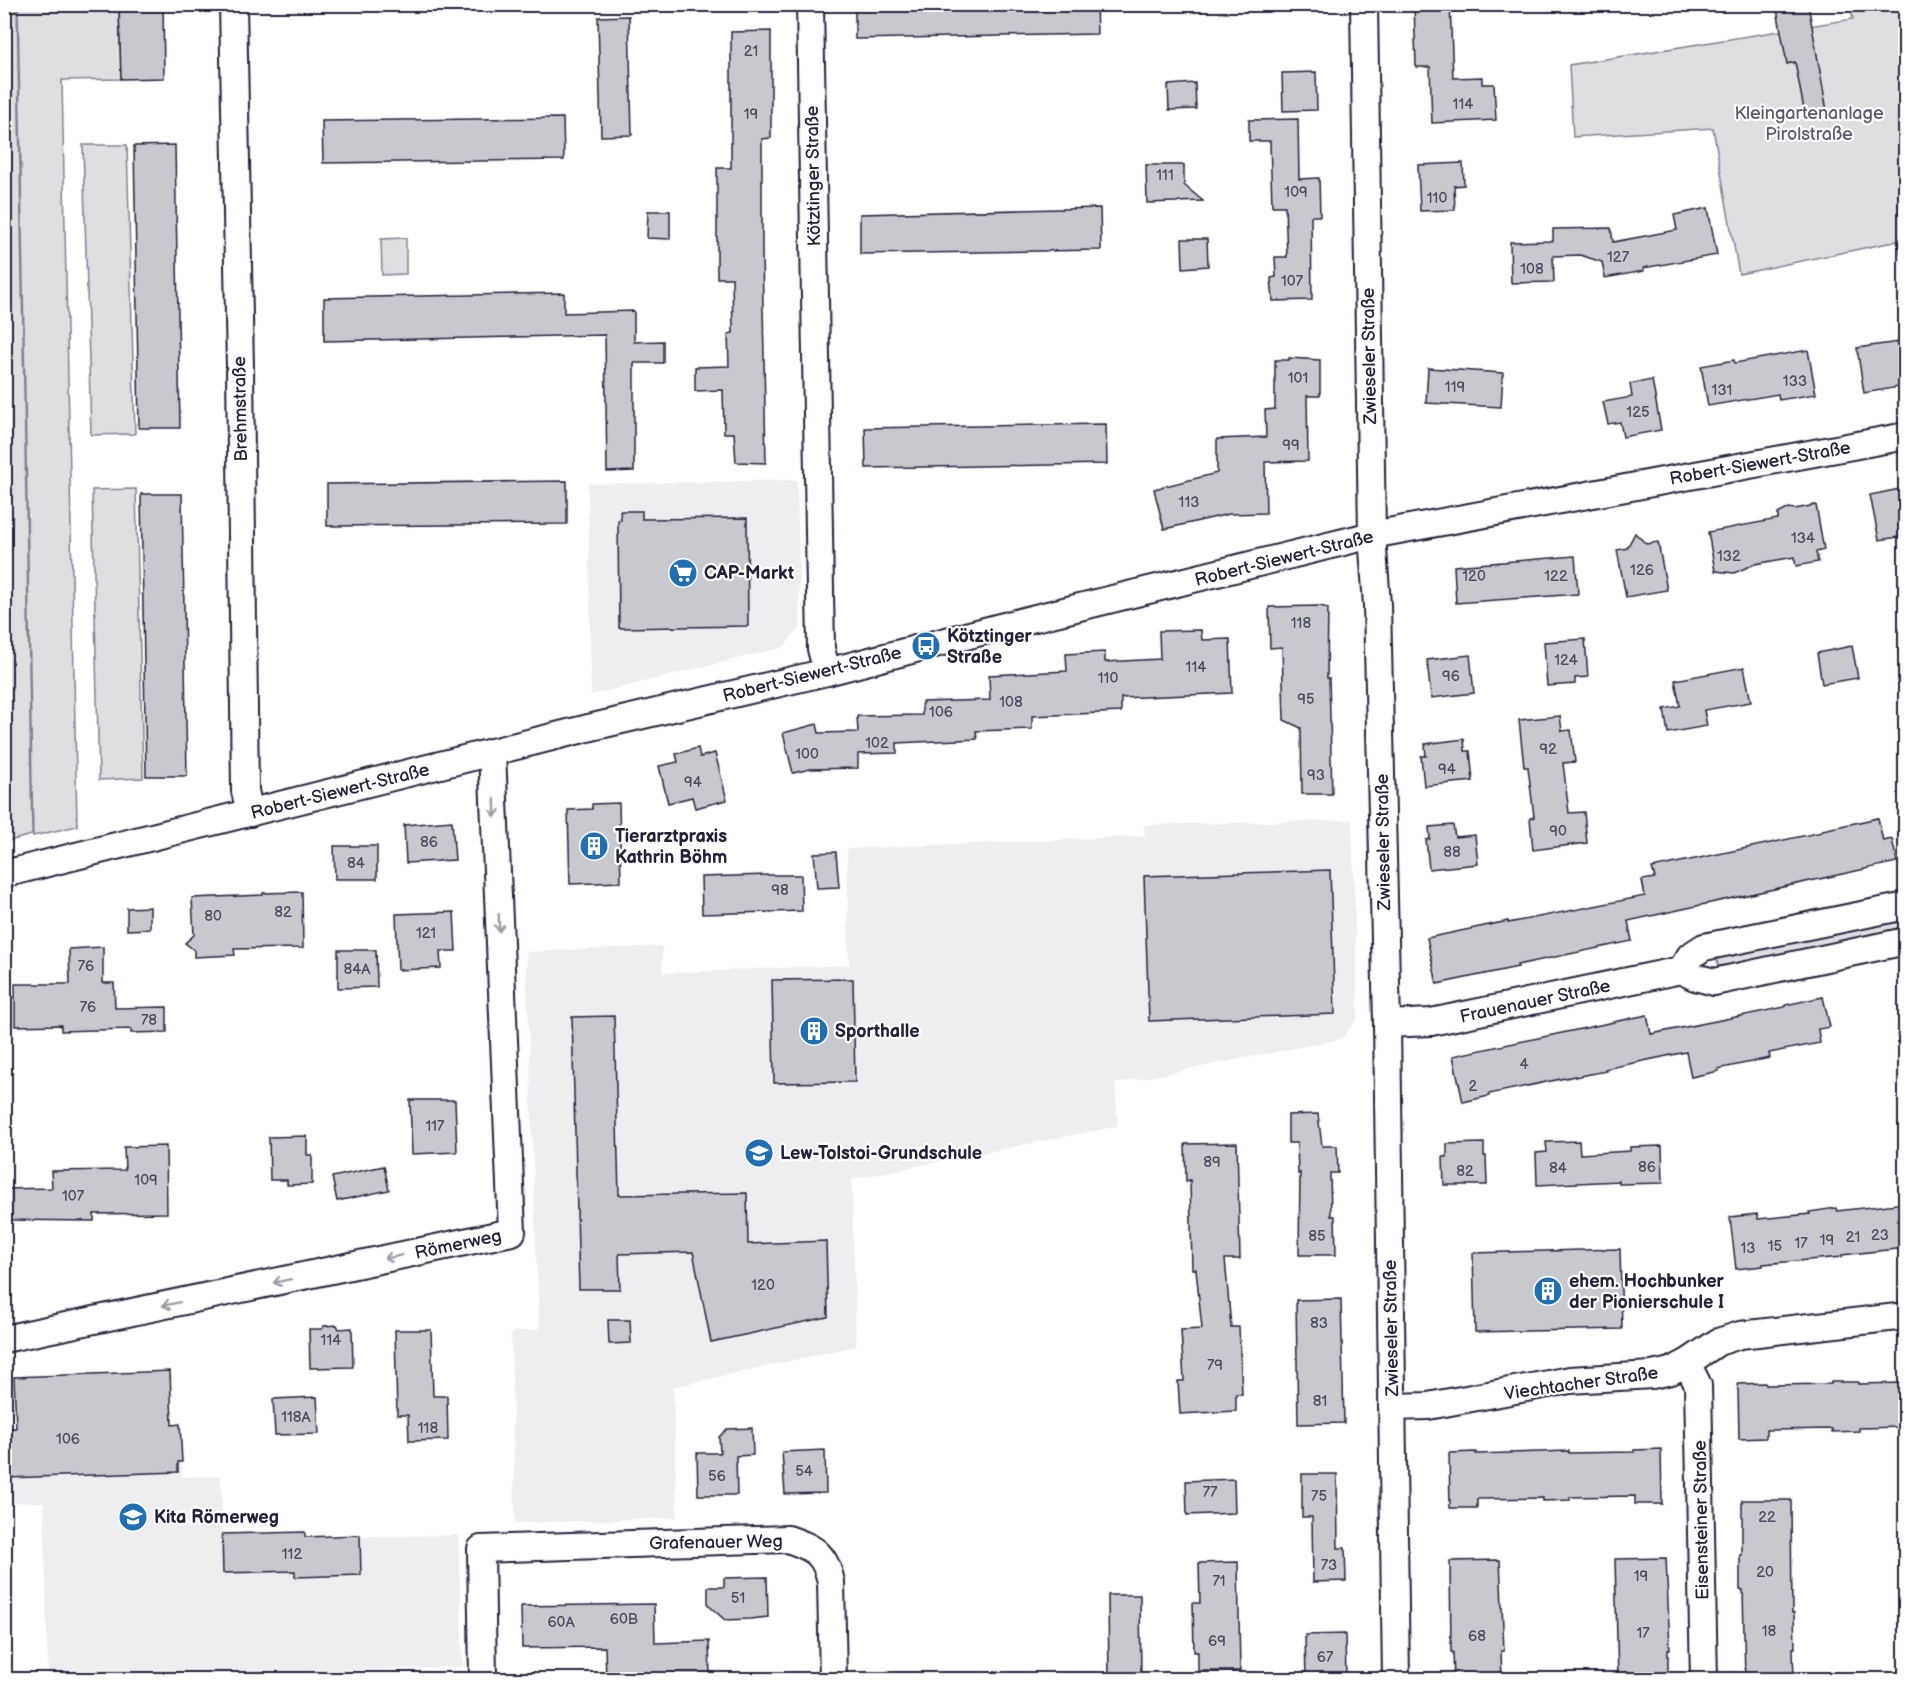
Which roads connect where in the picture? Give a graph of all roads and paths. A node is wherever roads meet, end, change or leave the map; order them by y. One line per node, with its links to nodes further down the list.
1 (233, 4): 8 (street, Brehmstraße)
2 (810, 4): 6 (street, Kötztinger Straße)
3 (1364, 4): 5 (street, Zwieseler Straße)
4 (1905, 436): 5 (street, Robert-Siewert-Straße)
5 (1372, 535): 6 (street, Robert-Siewert-Straße); 13 (street, Zwieseler Straße)
6 (827, 672): 7 (street, Robert-Siewert-Straße)
7 (492, 752): 8 (street, Robert-Siewert-Straße); 15 (street, Römerweg, one-way to 15)
8 (250, 813): 9 (street, Robert-Siewert-Straße)
9 (4, 874)
10 (1905, 906): 12 (street)
11 (1905, 941): 12 (street)
12 (1681, 970): 13 (street, Frauenauer Straße)
13 (1387, 1024): 17 (street, Zwieseler Straße)
14 (1905, 1316): 16 (street, Viechtacher Straße)
15 (4, 1339)
16 (1687, 1363): 17 (street, Viechtacher Straße); 21 (street, Eisensteiner Straße)
17 (1392, 1407): 20 (street, Zwieseler Straße)
18 (483, 1680): 19 (street, Grafenauer Weg)
19 (833, 1680)
20 (1396, 1680)
21 (1704, 1680)

